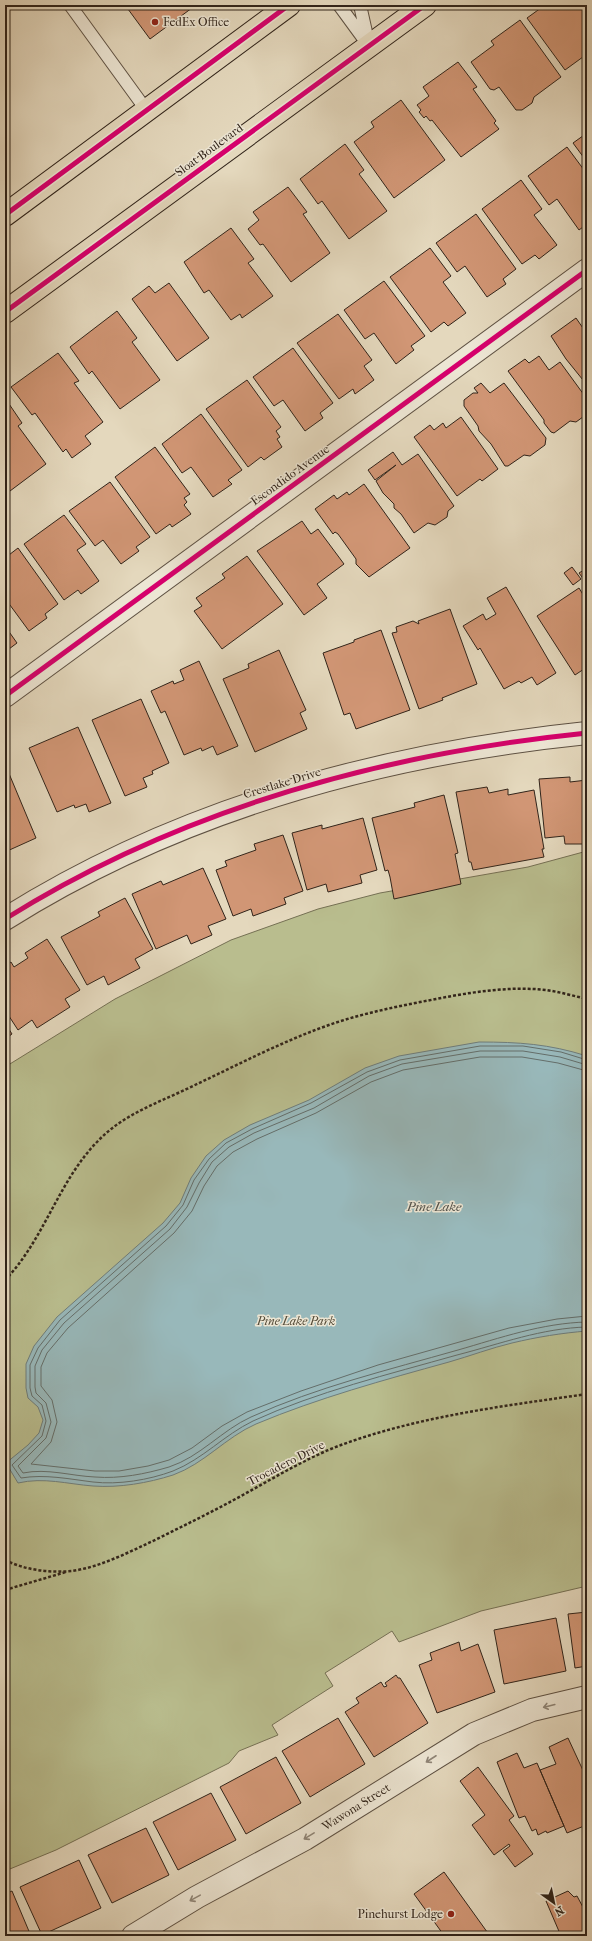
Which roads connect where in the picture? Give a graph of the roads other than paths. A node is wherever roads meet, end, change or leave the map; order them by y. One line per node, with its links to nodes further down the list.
1 (70, 5): 7 (lane)
2 (289, 5): 7 (main road)
3 (339, 5): 6 (lane)
4 (360, 5): 6 (lane)
5 (425, 5): 6 (main road, Sloat Boulevard)
6 (369, 46): 10 (main road, Sloat Boulevard)
7 (147, 111): 8 (main road)
8 (5, 215)
9 (587, 270): 11 (street, Escondido Avenue)
10 (5, 312)
11 (5, 696)
12 (587, 733): 13 (street, Crestlake Drive)
13 (5, 920)
14 (587, 1697): 15 (street, Wawona Street, one-way to 15)
15 (143, 1934)

